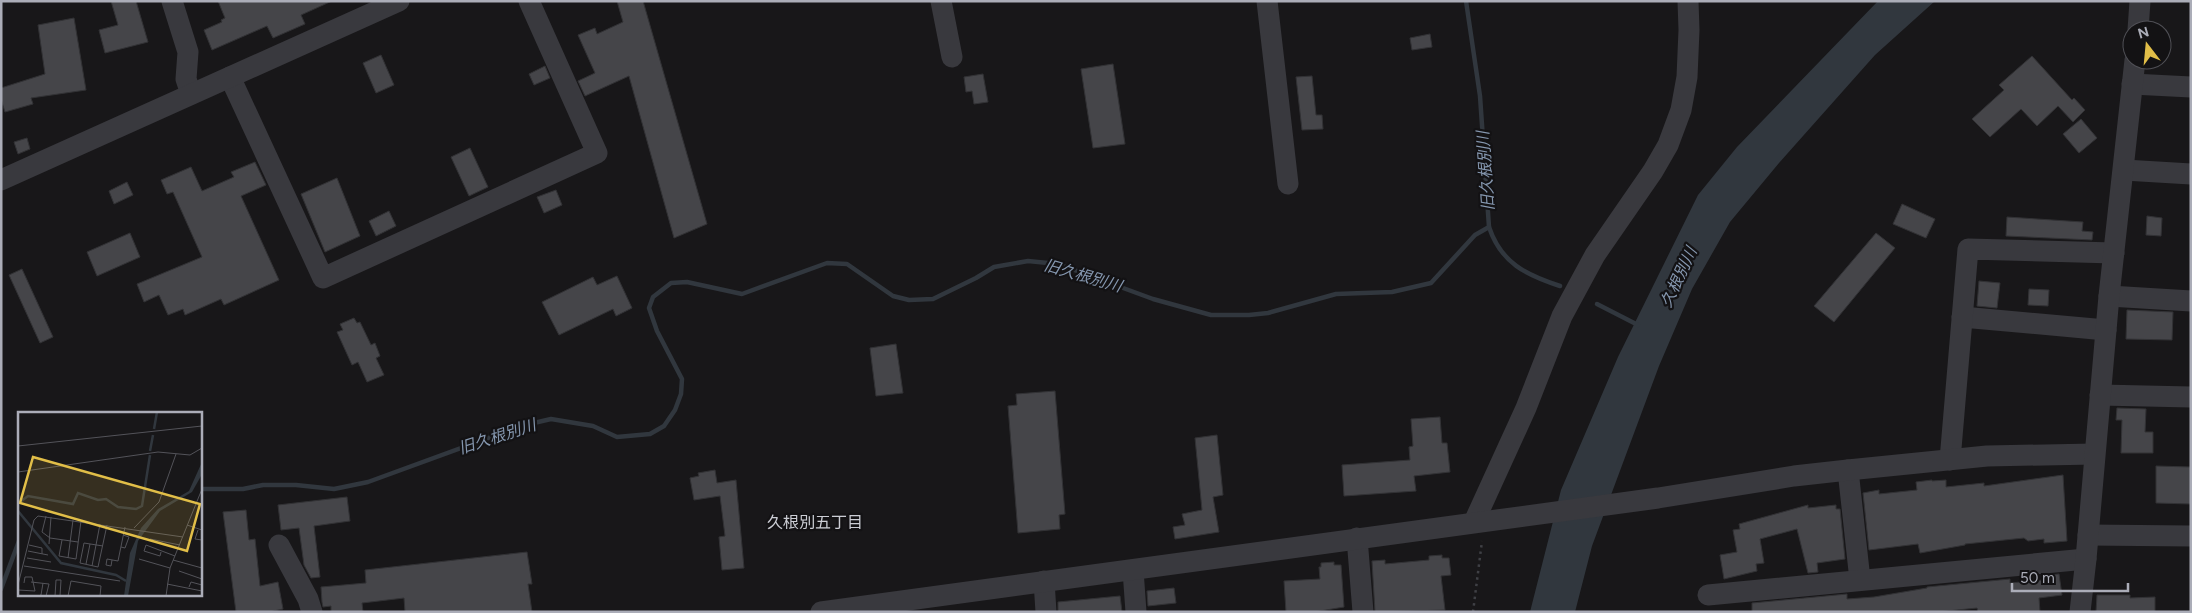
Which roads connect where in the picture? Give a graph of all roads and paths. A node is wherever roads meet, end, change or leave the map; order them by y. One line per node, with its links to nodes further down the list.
1 (172, 1): 14 (street)
2 (398, 1): 11 (street)
3 (529, 1): 11 (street)
4 (941, 1): 9 (street)
5 (1266, 1): 18 (street)
6 (1688, 1): 29 (street)
7 (2140, 1): 8 (street)
8 (2139, 20)
9 (952, 57)
10 (2134, 70): 12 (street)
11 (230, 77): 14 (street)
12 (2132, 84): 13 (street); 15 (street)
13 (2191, 87)
14 (192, 94): 17 (street)
15 (2124, 170): 16 (street); 19 (street)
16 (2191, 174)
17 (1, 180)
18 (1288, 184)
19 (2114, 253): 20 (street); 22 (street)
20 (2109, 296): 21 (street); 23 (street)
21 (2191, 301)
22 (1962, 317): 23 (street); 27 (street)
23 (2106, 330): 24 (street)
24 (2100, 395): 25 (street); 26 (street)
25 (2191, 397)
26 (2094, 454): 27 (street); 30 (street)
27 (1950, 460): 28 (street)
28 (1848, 470): 29 (street); 36 (street)
29 (1474, 522): 32 (street)
30 (2088, 535): 31 (street); 34 (street)
31 (2191, 536)
32 (1357, 538): 35 (street); 43 (street)
33 (279, 545): 39 (street)
34 (2086, 559): 36 (street); 44 (street)
35 (1133, 570): 37 (street); 42 (street)
36 (1860, 580): 38 (street)
37 (1044, 581): 40 (street); 41 (street)
38 (1708, 595)
39 (312, 612)
40 (821, 612)
41 (1046, 612)
42 (1136, 612)
43 (1363, 612)
44 (2080, 612)

